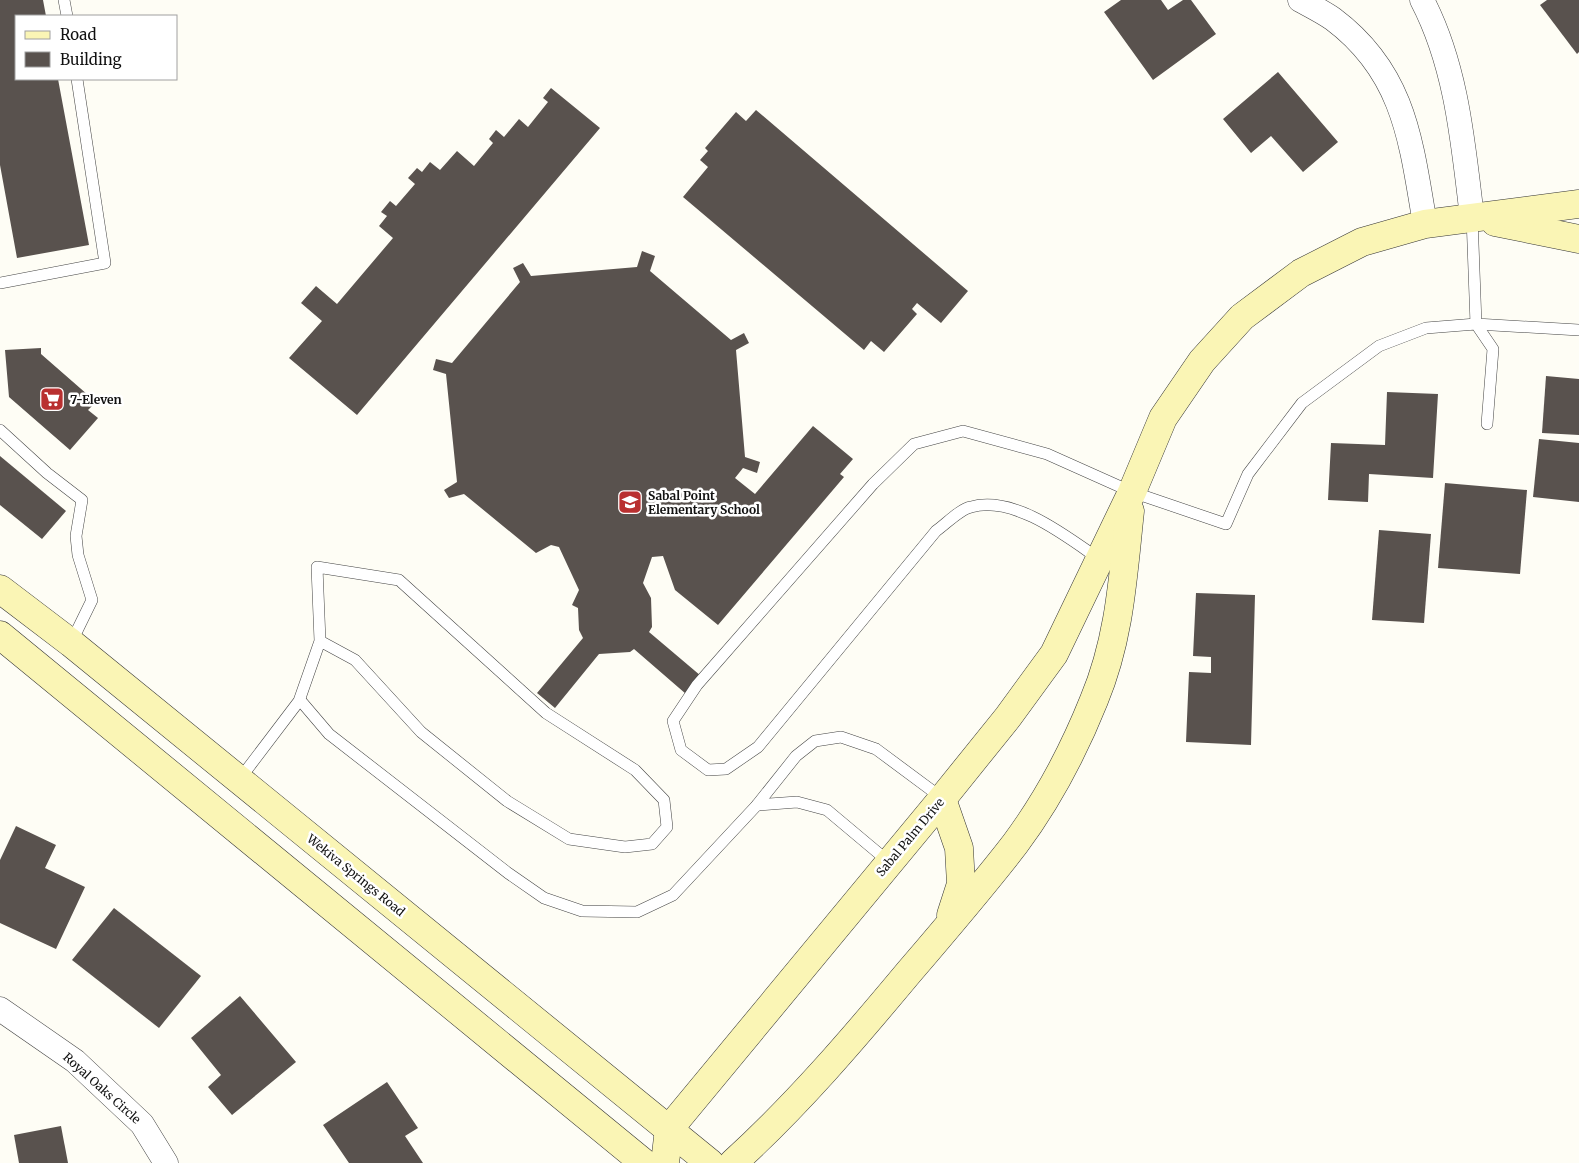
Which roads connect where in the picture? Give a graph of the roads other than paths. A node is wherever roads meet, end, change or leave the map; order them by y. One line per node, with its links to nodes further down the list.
1 (64, 0): 4 (lane)
2 (1300, 0): 8 (street)
3 (1422, 0): 7 (street)
4 (67, 15)
5 (77, 80): 10 (lane)
6 (1579, 204): 7 (street, Sabal Palm Drive)
7 (1472, 217): 8 (street, Sabal Palm Drive); 9 (street, Sabal Palm Drive); 11 (lane)
8 (1425, 224): 15 (street, Sabal Palm Drive)
9 (1579, 239)
10 (0, 283)
11 (1476, 324): 12 (lane); 13 (lane); 15 (lane)
12 (1579, 330)
13 (1487, 424)
14 (0, 430): 20 (lane)
15 (1132, 492): 16 (street, Sabal Palm Drive); 16 (lane); 26 (street, Sabal Palm Drive)
16 (1099, 559): 23 (street, Sabal Palm Drive)
17 (0, 589): 20 (street, Wekiva Springs Road)
18 (0, 635): 31 (street)
19 (320, 641): 19 (lane); 21 (lane)
20 (71, 643): 22 (street, Wekiva Springs Road)
21 (300, 700): 22 (lane); 24 (lane)
22 (239, 780): 28 (street, Wekiva Springs Road)
23 (942, 799): 24 (lane); 25 (street, Sabal Palm Drive); 26 (street)
24 (757, 805): 25 (lane)
25 (890, 862): 28 (street, Sabal Palm Drive)
26 (946, 929): 29 (street, Sabal Palm Drive)
27 (0, 1009): 30 (street, Royal Oaks Circle)
28 (669, 1129): 32 (street); 33 (street, Wekiva Springs Road)
29 (767, 1133): 34 (street, Sabal Palm Drive); 35 (street)
30 (166, 1163)
31 (644, 1163)
32 (665, 1163)
33 (710, 1163)
34 (732, 1163)
35 (763, 1163)

